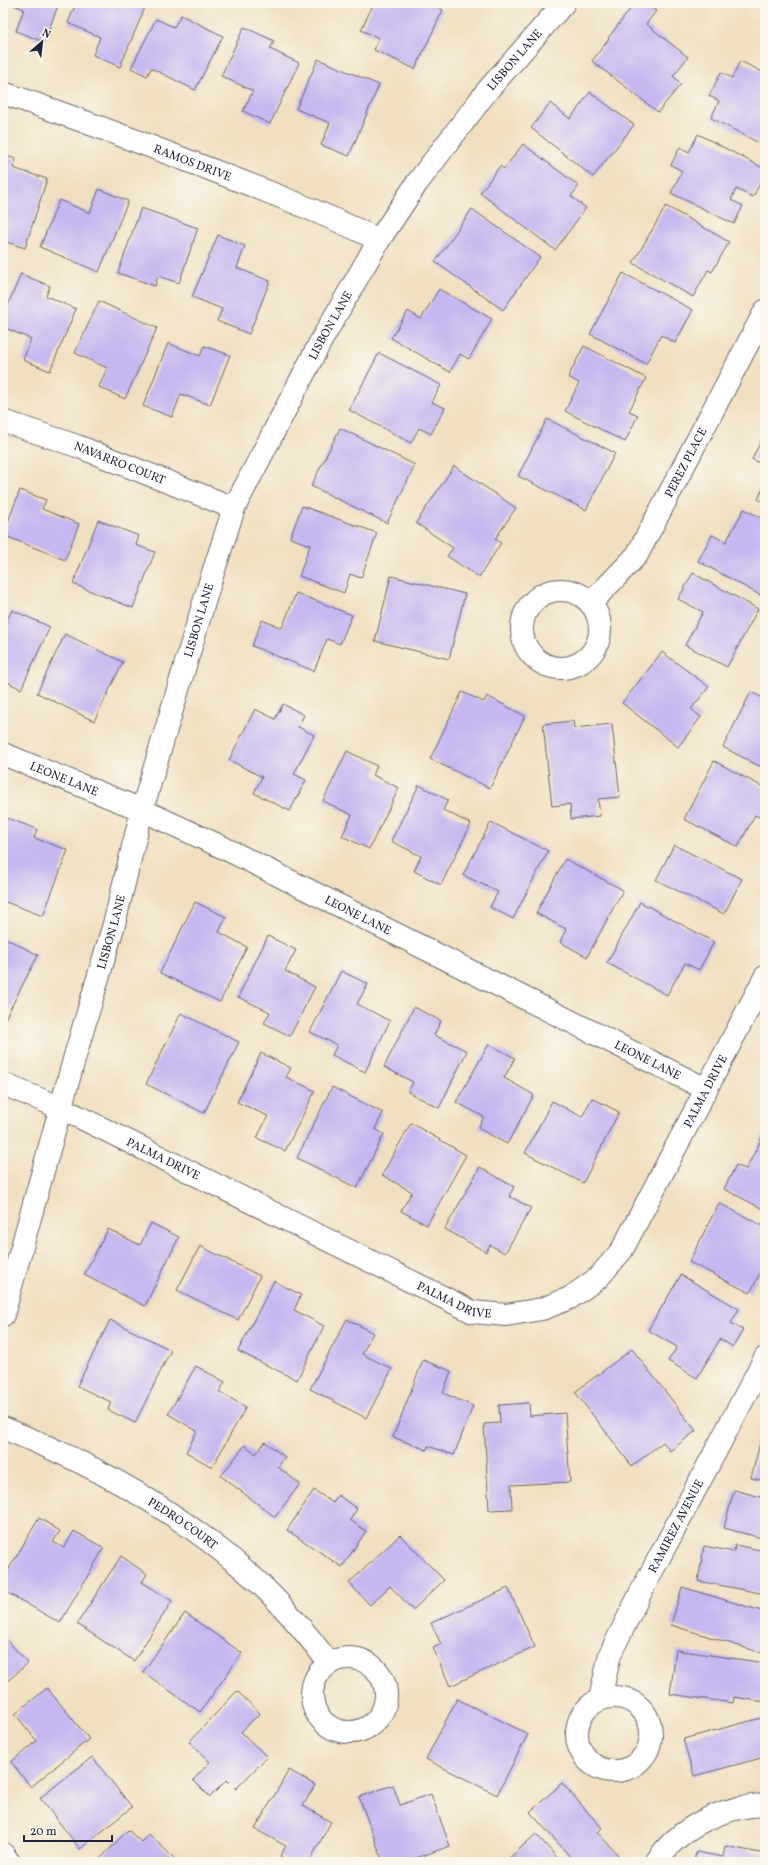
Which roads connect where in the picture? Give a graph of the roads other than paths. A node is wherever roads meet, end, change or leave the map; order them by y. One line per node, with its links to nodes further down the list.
1 (564, 3): 3 (street, LISBON LANE)
2 (3, 93): 3 (street, RAMOS DRIVE)
3 (379, 240): 6 (street, LISBON LANE)
4 (765, 311): 7 (street, PEREZ PLACE)
5 (3, 421): 6 (street, NAVARRO COURT)
6 (234, 508): 9 (street, LISBON LANE)
7 (591, 603)
8 (3, 754): 9 (street, LEONE LANE)
9 (142, 810): 12 (street, LEONE LANE); 13 (street, LISBON LANE)
10 (765, 977): 12 (street, PALMA DRIVE)
11 (3, 1084): 13 (street, PALMA DRIVE)
12 (706, 1089): 13 (street, PALMA DRIVE)
13 (61, 1108): 14 (street, LISBON LANE)
14 (3, 1315)
15 (765, 1358): 18 (street, RAMIREZ AVENUE)
16 (3, 1428): 17 (street, PEDRO COURT)
17 (329, 1663)
18 (600, 1699)
19 (765, 1805): 22 (street)
20 (3, 1854): 21 (street)
21 (9, 1862)
22 (656, 1862)

